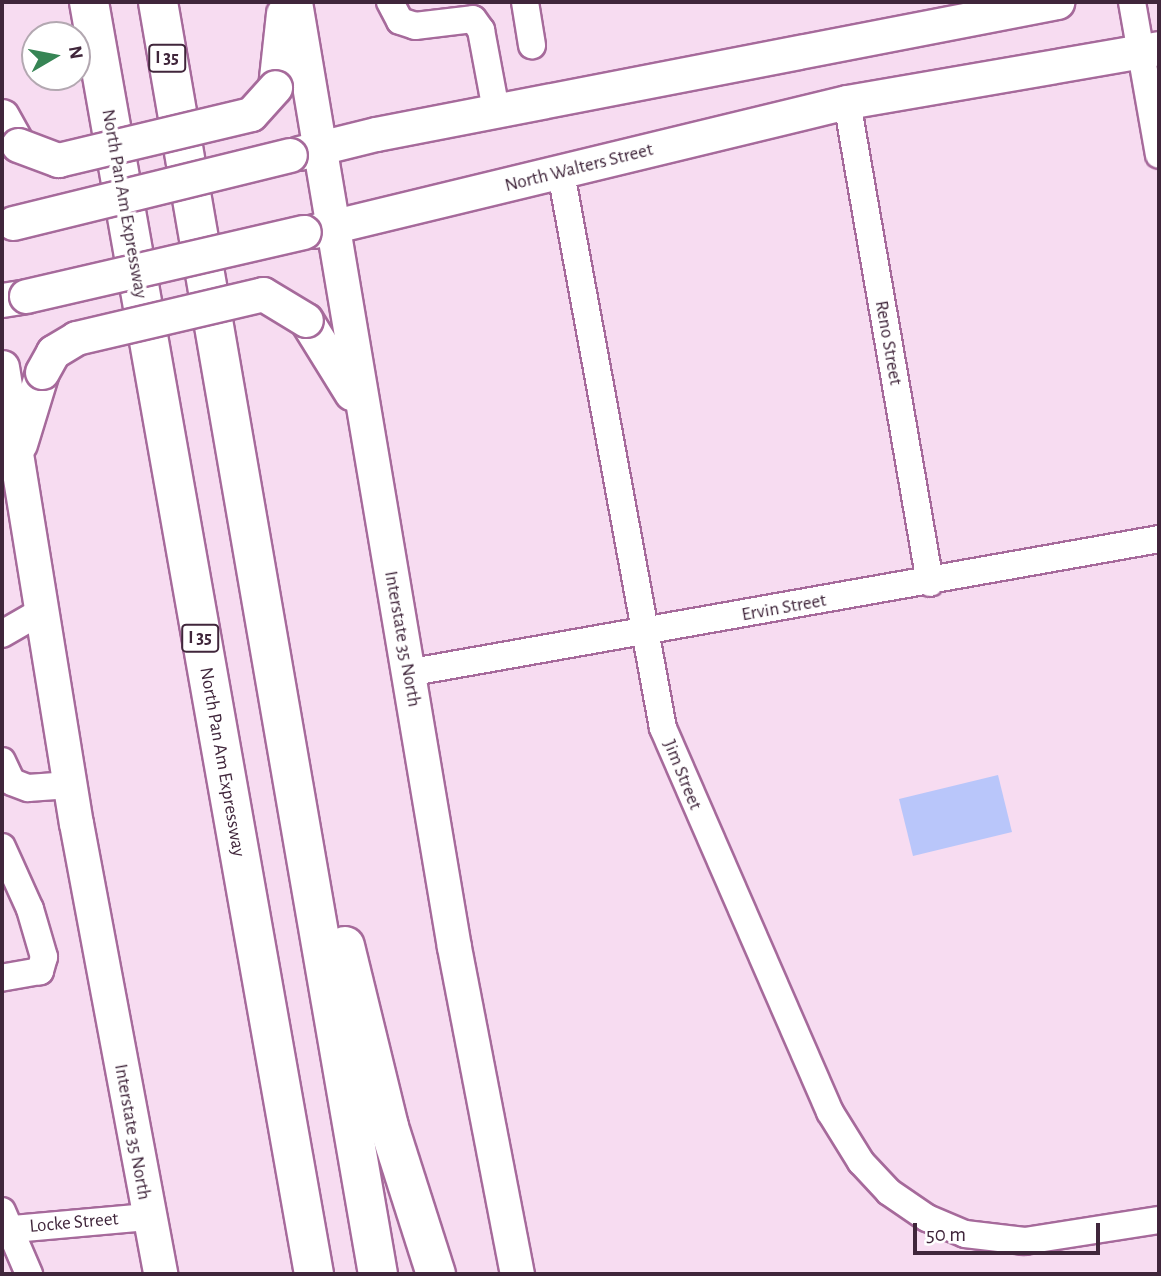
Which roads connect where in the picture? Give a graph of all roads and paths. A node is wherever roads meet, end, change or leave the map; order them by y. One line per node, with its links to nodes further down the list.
1 (75, 2): 17 (highway)
2 (89, 2): 17 (highway, North Pan Am Expressway / I 35)
3 (158, 2): 15 (highway, I 35)
4 (164, 2): 15 (highway)
5 (283, 2): 16 (main road, bridge)
6 (295, 2): 18 (main road, Interstate 35 North)
7 (390, 2): 14 (street)
8 (525, 2): 11 (street)
9 (1057, 2): 14 (main road)
10 (1132, 2): 12 (street)
11 (532, 45)
12 (1150, 49): 13 (main road, North Walters Street); 19 (street)
13 (847, 102): 20 (main road, North Walters Street); 28 (street, Reno Street)
14 (496, 110): 18 (main road)
15 (176, 115): 32 (highway, I 35)
16 (2, 116)
17 (108, 119): 43 (highway, North Pan Am Expressway / I 35)
18 (305, 152): 21 (main road, bridge); 22 (main road, Interstate 35 North)
19 (1159, 155)
20 (561, 173): 22 (main road, North Walters Street); 30 (street, Jim Street)
21 (7, 224)
22 (319, 230): 23 (main road, North Walters Street, bridge); 25 (main road, Interstate 35 North)
23 (14, 298)
24 (2, 367): 26 (main road, Interstate 35 North)
25 (362, 414): 26 (main road, bridge); 33 (main road, Interstate 35 North)
26 (17, 455): 29 (main road, Interstate 35 North)
27 (1159, 539): 28 (street, Ervin Street)
28 (930, 583): 30 (street, Ervin Street)
29 (42, 611): 31 (street); 35 (main road, Interstate 35 North)
30 (644, 631): 33 (street, Ervin Street); 39 (street, Jim Street)
31 (2, 634)
32 (273, 647): 44 (highway, I 35); 45 (highway)
33 (408, 673): 46 (main road, Interstate 35 North)
34 (5, 777): 35 (street)
35 (70, 785): 38 (main road, Interstate 35 North)
36 (2, 847): 37 (street)
37 (2, 978)
38 (147, 1217): 40 (street, Locke Street); 42 (main road, Interstate 35 North)
39 (1159, 1220)
40 (4, 1223): 41 (street)
41 (29, 1274)
42 (160, 1274)
43 (314, 1274)
44 (378, 1274)
45 (436, 1274)
46 (517, 1274)

